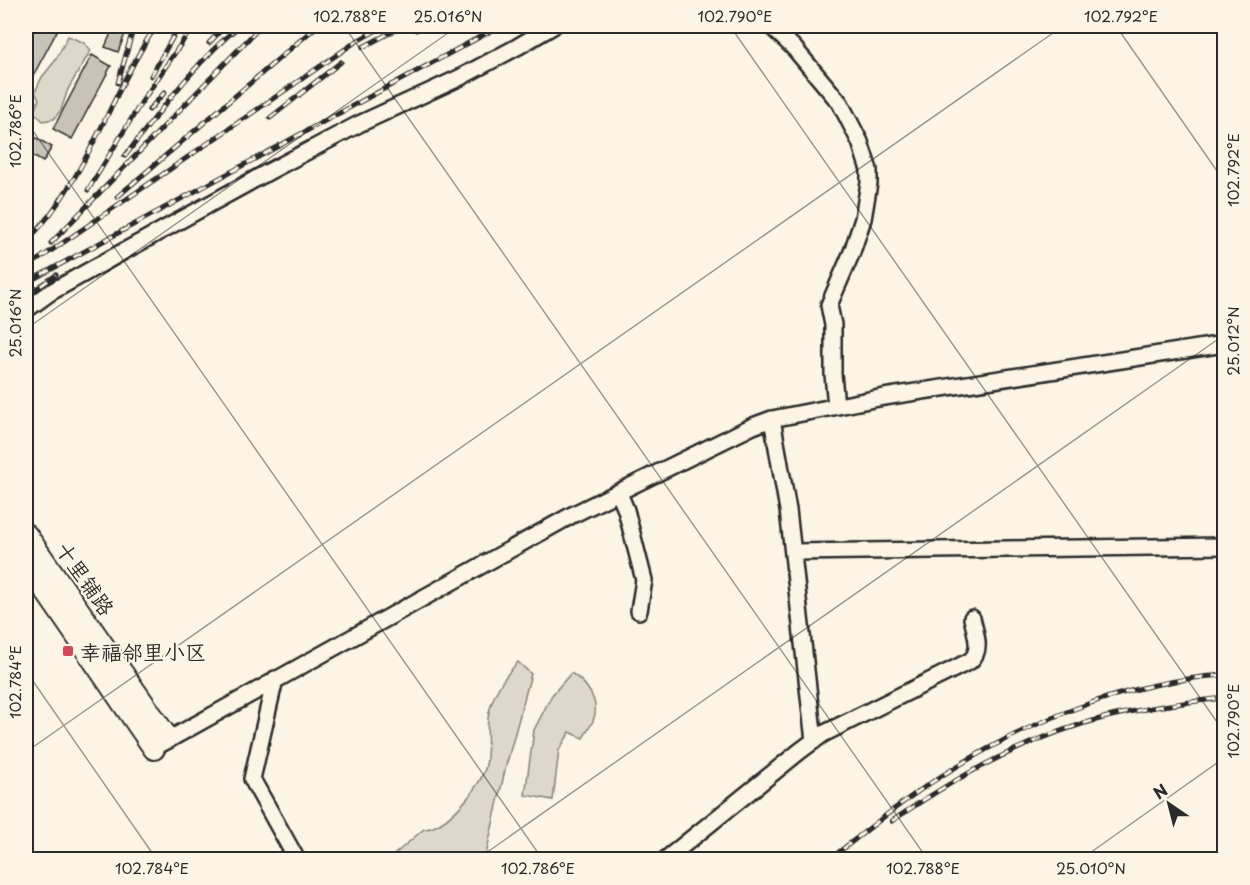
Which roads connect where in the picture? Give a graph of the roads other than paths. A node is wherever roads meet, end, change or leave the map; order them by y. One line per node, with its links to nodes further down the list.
1 (553, 26): 3 (street)
2 (771, 26): 5 (street)
3 (26, 310)
4 (1224, 344): 5 (street)
5 (836, 406): 6 (street)
6 (772, 419): 7 (street); 10 (street)
7 (619, 493): 13 (street); 15 (street)
8 (26, 534): 12 (main road, 十里铺路)
9 (1224, 546): 10 (street)
10 (793, 552): 16 (street)
11 (26, 562): 12 (main road, 十里铺路)
12 (67, 608): 17 (main road, 十里铺路)
13 (639, 611)
14 (972, 618): 16 (street)
15 (275, 679): 17 (street); 18 (street)
16 (814, 741): 19 (street)
17 (161, 744)
18 (297, 860)
19 (665, 860)

